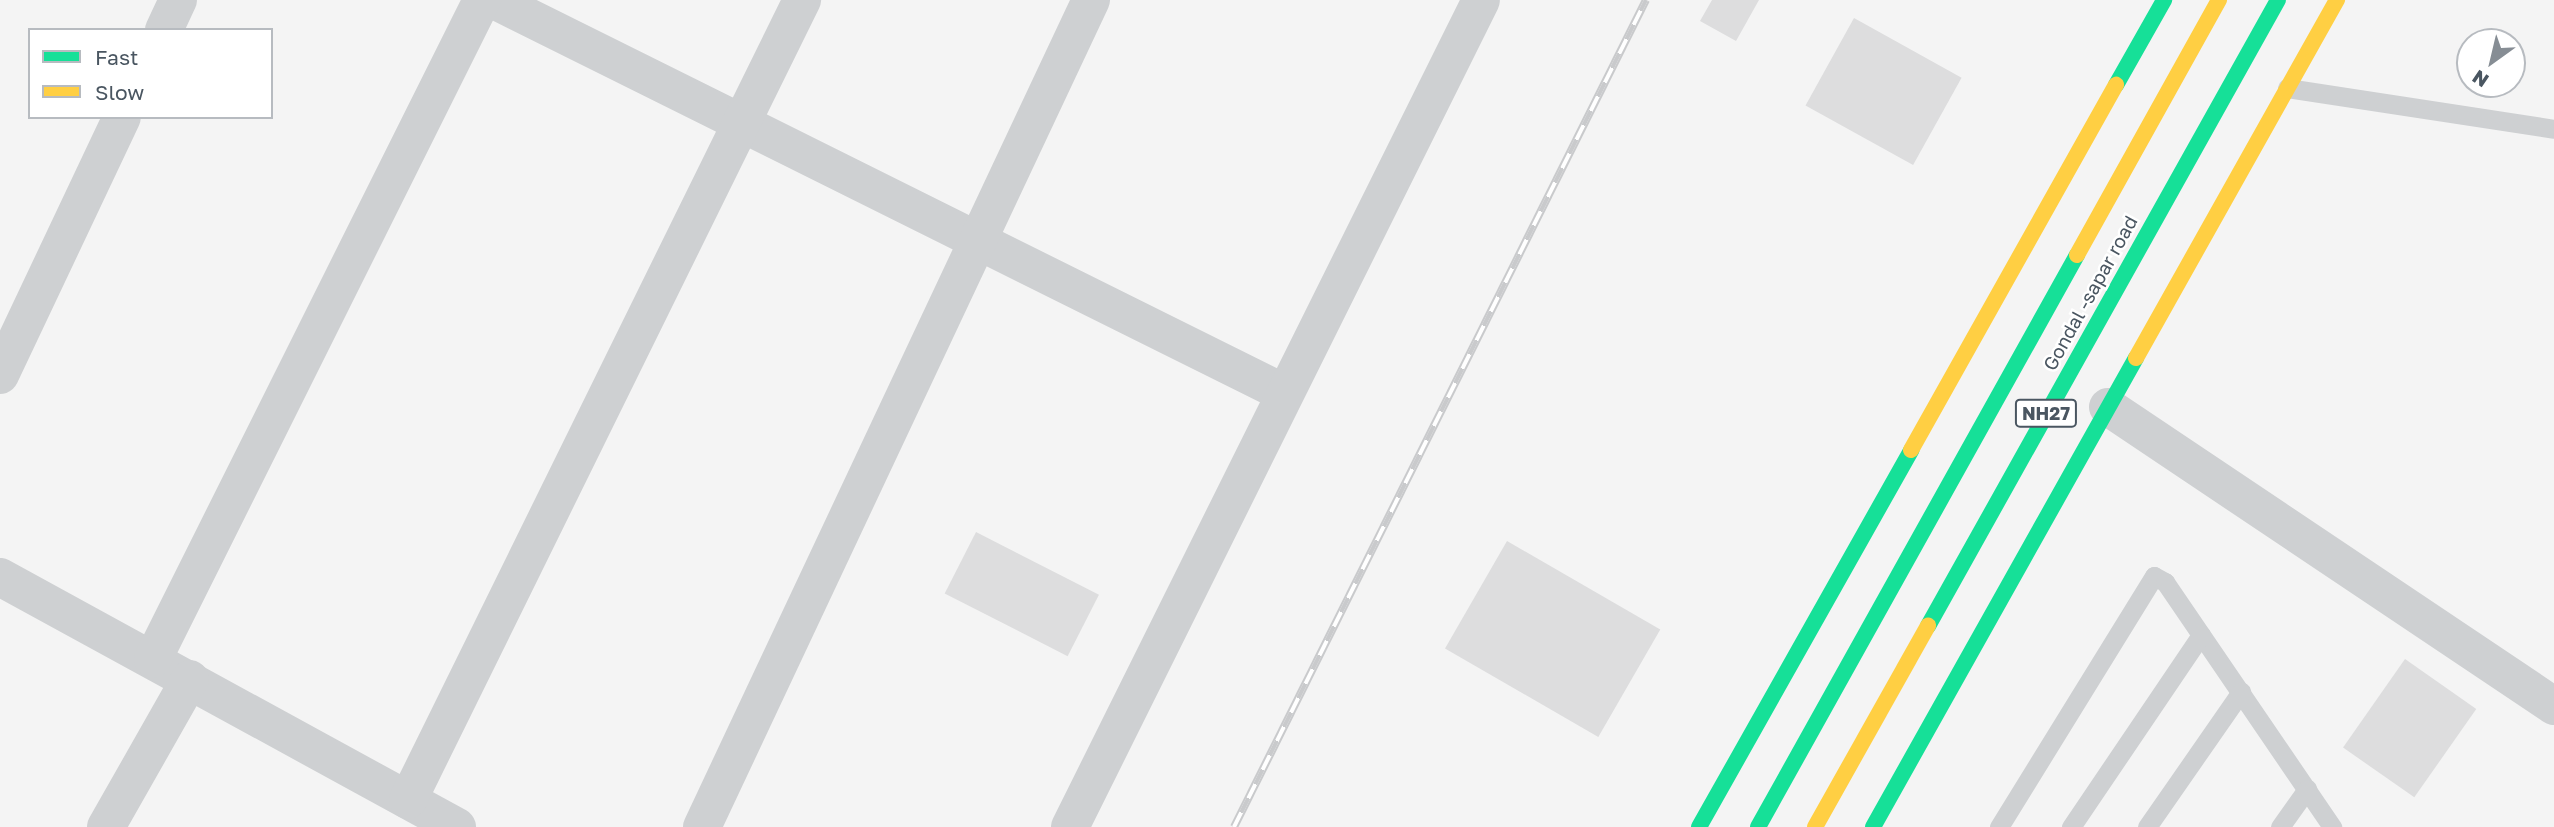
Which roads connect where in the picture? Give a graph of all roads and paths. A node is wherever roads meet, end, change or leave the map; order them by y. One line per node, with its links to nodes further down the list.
1 (178, 0): 11 (street)
2 (482, 0): 22 (street)
3 (494, 0): 14 (street)
4 (802, 0): 14 (street)
5 (1091, 0): 16 (street)
6 (1481, 0): 18 (street)
7 (2165, 0): 32 (main road)
8 (2219, 0): 33 (main road, NH27)
9 (2278, 0): 34 (main road, Gondal -sapar road / NH27)
10 (2337, 0): 12 (main road)
11 (165, 28)
12 (2287, 88): 15 (lane); 19 (main road)
13 (121, 119): 17 (street)
14 (741, 124): 16 (street); 27 (street)
15 (2554, 130)
16 (978, 240): 18 (street); 30 (street)
17 (0, 375)
18 (1284, 393): 31 (street)
19 (2108, 407): 25 (street); 35 (main road)
20 (0, 577): 22 (street)
21 (2201, 635): 24 (lane); 36 (lane); 37 (lane)
22 (153, 659): 23 (street)
23 (190, 679): 27 (street); 28 (street)
24 (2241, 692): 26 (lane); 38 (lane)
25 (2554, 706)
26 (2307, 789): 39 (lane); 40 (lane)
27 (408, 800): 29 (street)
28 (106, 827)
29 (457, 827)
30 (702, 827)
31 (1070, 827)
32 (1699, 827)
33 (1758, 827)
34 (1815, 827)
35 (1873, 827)
36 (1999, 827)
37 (2071, 827)
38 (2147, 827)
39 (2280, 827)
40 (2332, 827)

